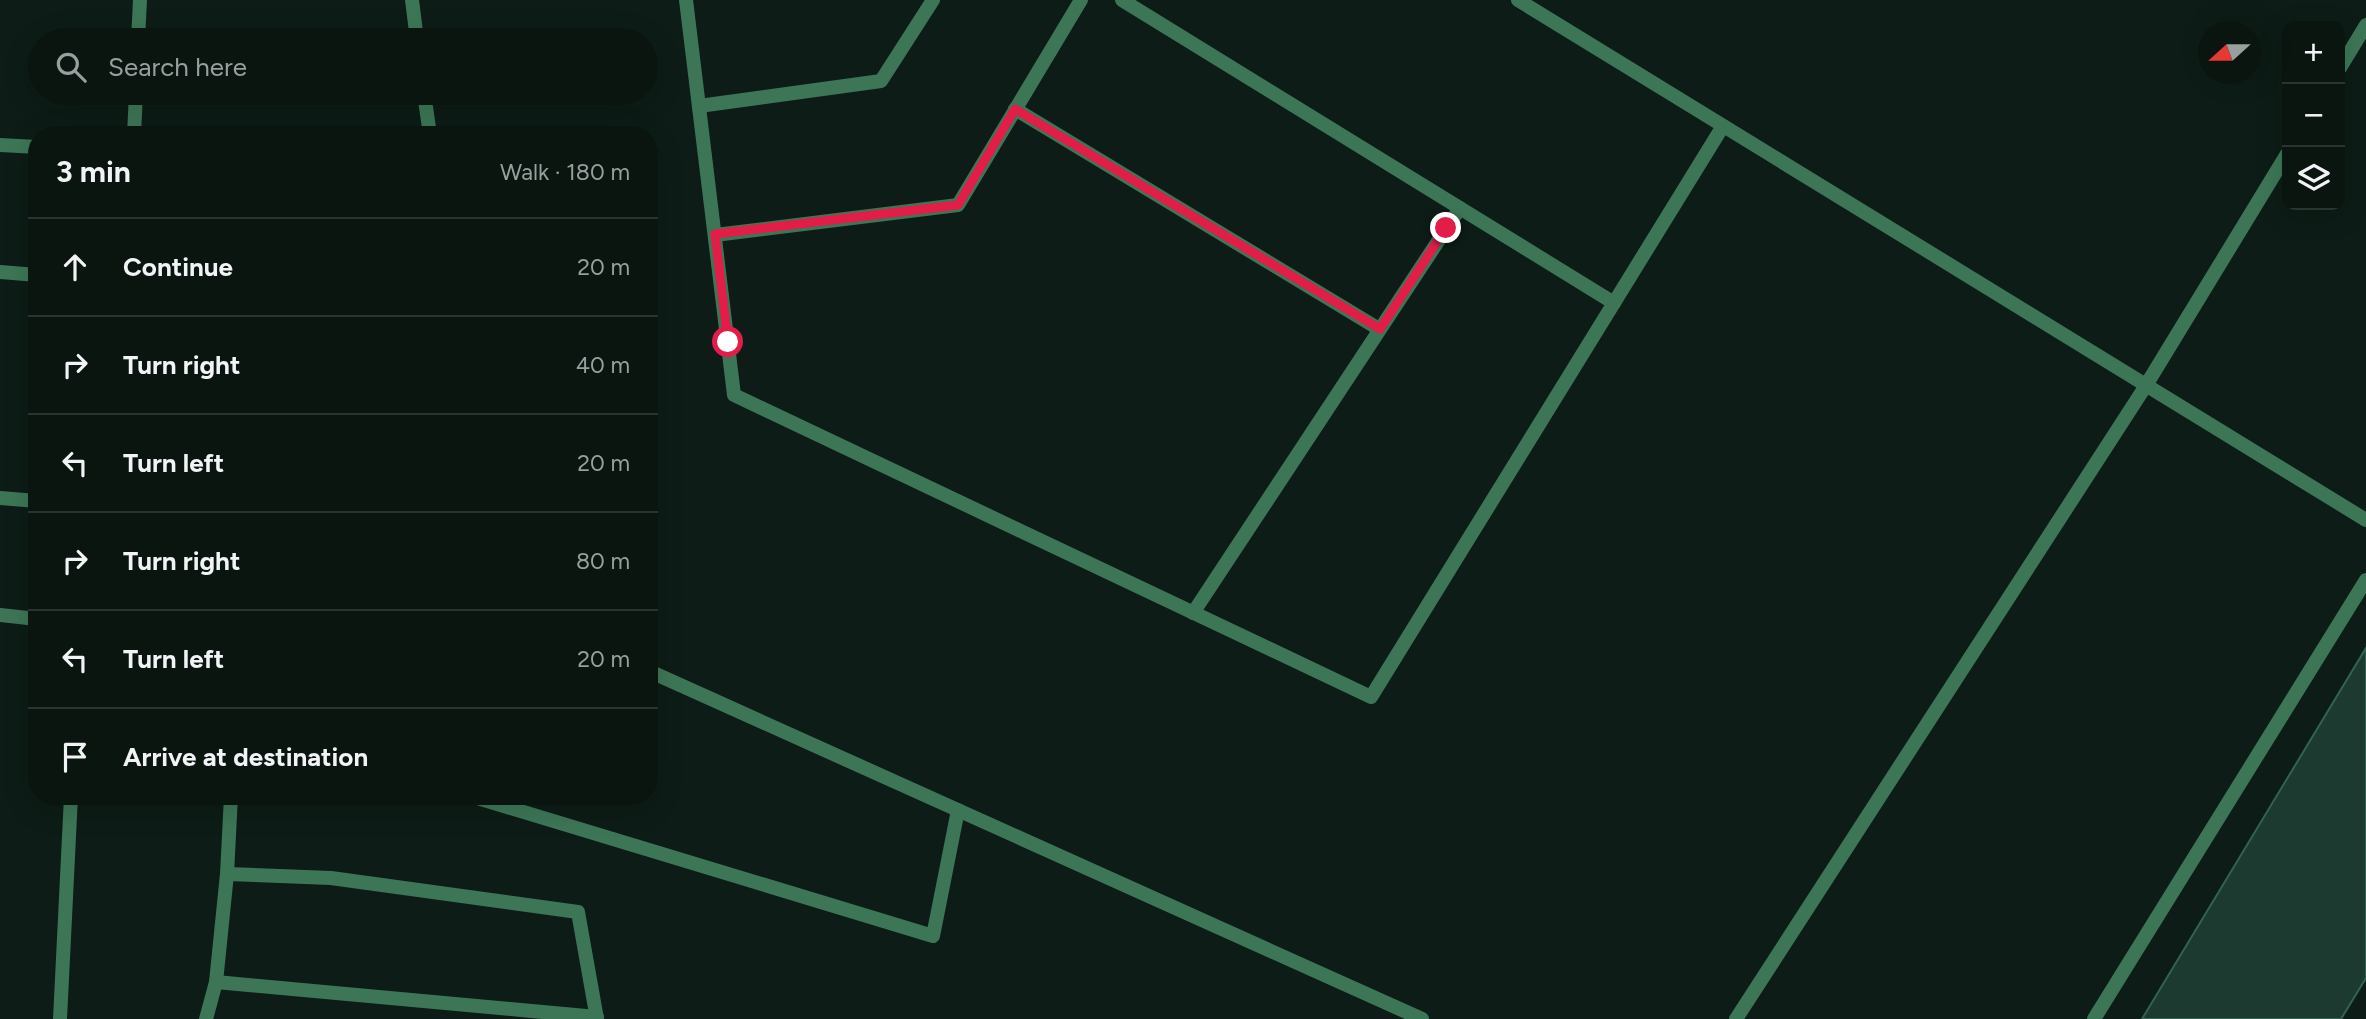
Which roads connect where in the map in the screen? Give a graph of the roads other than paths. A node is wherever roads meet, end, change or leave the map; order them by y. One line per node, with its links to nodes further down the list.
1 (140, 0): 9 (street)
2 (412, 0): 10 (street)
3 (686, 0): 14 (street)
4 (933, 0): 14 (street)
5 (1081, 0): 15 (street)
6 (1122, 0): 22 (street)
7 (1518, 0): 18 (street)
8 (2366, 25): 11 (street)
9 (139, 28)
10 (416, 28)
11 (2345, 60)
12 (135, 105): 16 (street)
13 (426, 105): 17 (street)
14 (699, 106): 23 (street)
15 (1015, 109): 23 (street); 27 (street)
16 (134, 126)
17 (429, 126)
18 (1723, 127): 26 (street); 28 (street)
19 (0, 145): 20 (street)
20 (28, 147)
21 (2282, 162): 28 (street)
22 (1460, 208): 26 (street); 27 (street)
23 (715, 234): 33 (street)
24 (0, 272): 25 (street)
25 (28, 274)
26 (1614, 303): 33 (street)
27 (1380, 329): 33 (street)
28 (2145, 387): 31 (street); 47 (street)
29 (0, 498): 30 (street)
30 (28, 500)
31 (2366, 520)
32 (2366, 580): 48 (street)
33 (1193, 613)
34 (0, 615): 35 (street)
35 (28, 618)
36 (658, 675): 40 (street)
37 (71, 805): 44 (street)
38 (231, 805): 41 (street)
39 (501, 805): 40 (street)
40 (958, 810): 46 (street)
41 (227, 874): 42 (street); 43 (street)
42 (216, 982): 43 (street); 45 (street)
43 (597, 1018)
44 (60, 1019)
45 (206, 1019)
46 (1422, 1019)
47 (1735, 1019)
48 (2094, 1019)

